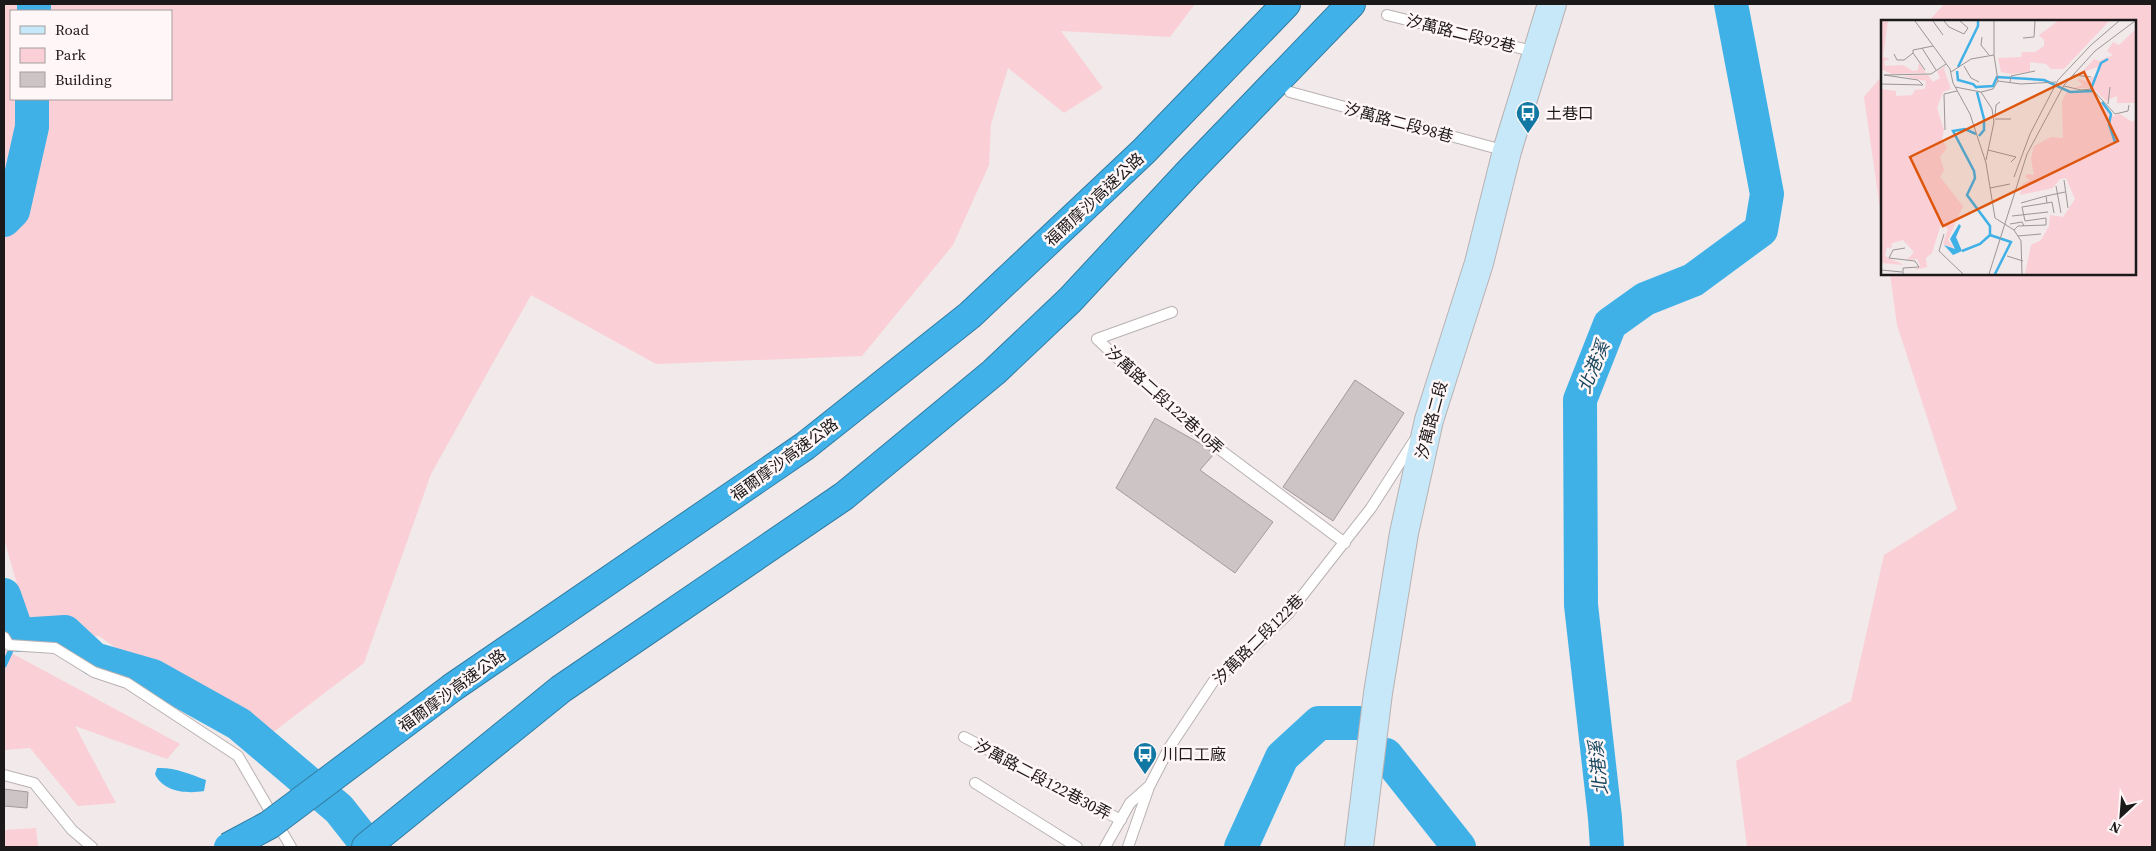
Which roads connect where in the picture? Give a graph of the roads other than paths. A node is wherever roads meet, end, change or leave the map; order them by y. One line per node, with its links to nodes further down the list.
1 (1286, 4): 18 (highway, 福爾摩沙高速公路, bridge)
2 (1351, 4): 20 (highway)
3 (1552, 4): 5 (street, 汐萬路二段)
4 (1387, 14): 5 (lane, 汐萬路二段92巷)
5 (1536, 52): 7 (street, 汐萬路二段)
6 (1290, 92): 7 (lane, 汐萬路二段98巷)
7 (1507, 152): 9 (street, 汐萬路二段)
8 (1172, 312): 10 (lane, 汐萬路二段122巷10弄)
9 (1429, 420): 10 (lane, 汐萬路二段122巷); 24 (street, 汐萬路二段)
10 (1345, 543): 15 (lane, 汐萬路二段122巷)
11 (4, 637): 19 (lane)
12 (964, 737): 16 (lane, 汐萬路二段122巷30弄)
13 (4, 775): 17 (lane)
14 (975, 783): 21 (lane)
15 (1149, 786): 16 (lane); 23 (lane, 汐萬路二段122巷)
16 (1121, 820): 22 (lane)
17 (92, 847)
18 (228, 847)
19 (291, 847)
20 (366, 847)
21 (1077, 847)
22 (1105, 847)
23 (1128, 847)
24 (1358, 847)

